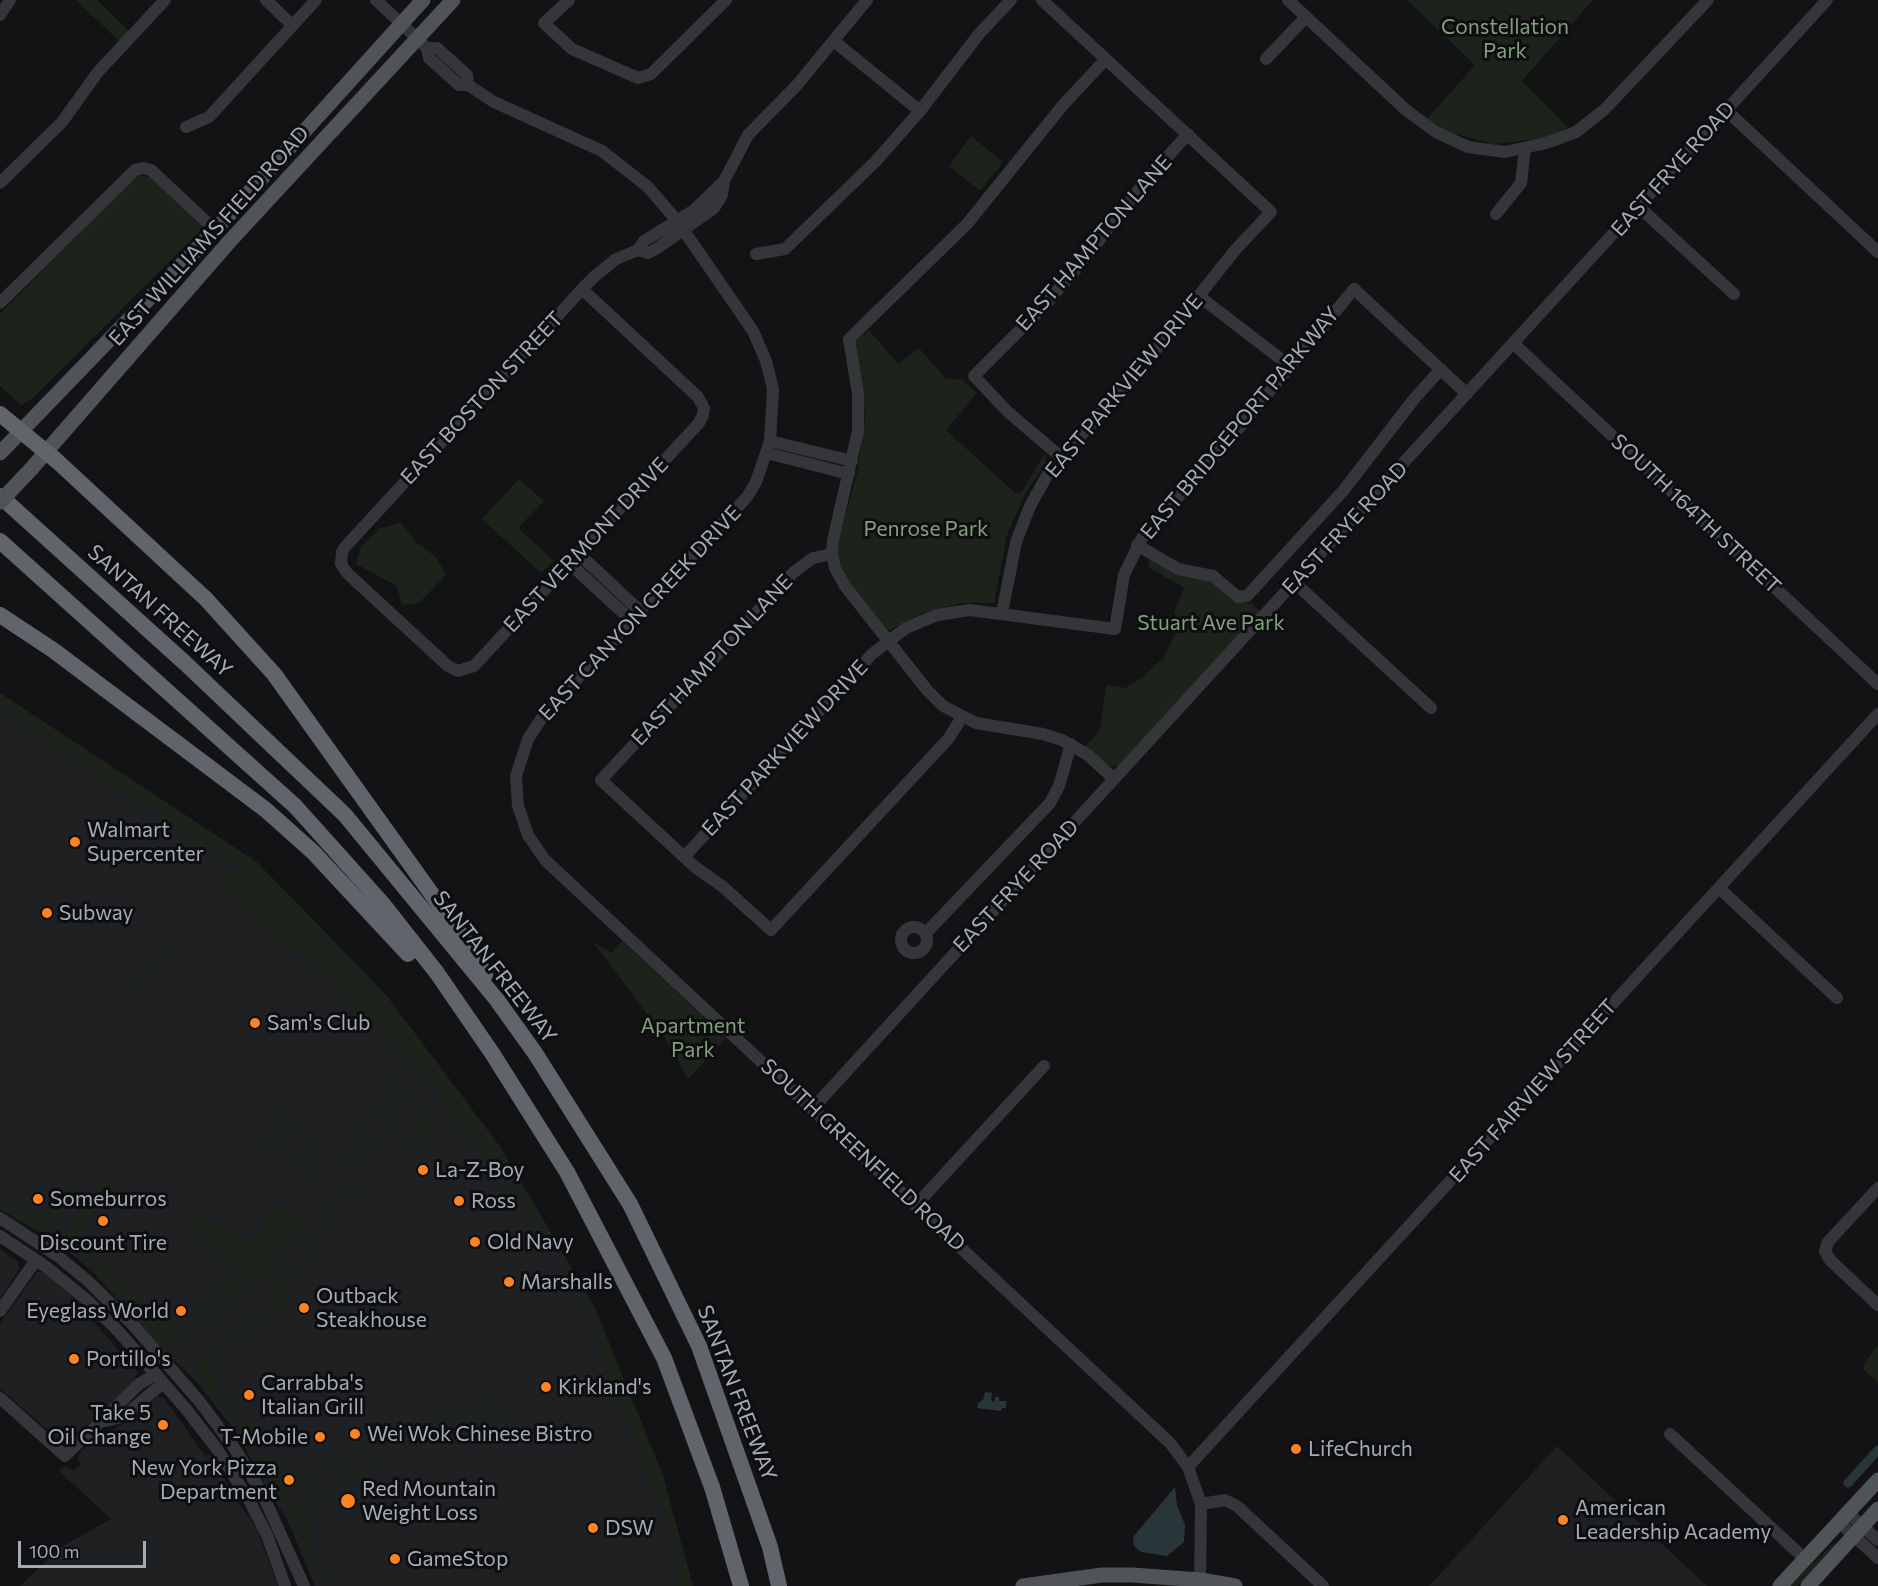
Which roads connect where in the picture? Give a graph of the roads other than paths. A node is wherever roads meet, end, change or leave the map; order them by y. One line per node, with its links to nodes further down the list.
1 (10, 0): 16 (street)
2 (165, 0): 29 (street)
3 (266, 0): 19 (street)
4 (316, 0): 19 (street)
5 (376, 0): 18 (street)
6 (423, 0): 18 (main road, EAST WILLIAMS FIELD ROAD)
7 (453, 0): 21 (main road, EAST WILLIAMS FIELD ROAD)
8 (569, 0): 9 (street)
9 (726, 0)
10 (867, 0): 20 (street, EAST BOSTON STREET)
11 (1011, 0): 25 (street)
12 (1042, 0): 22 (street)
13 (1288, 0): 17 (street)
14 (1708, 0): 28 (street)
15 (1827, 0): 24 (street, EAST FRYE ROAD)
16 (0, 15)
17 (1306, 17): 23 (street); 28 (street)
18 (401, 24): 21 (street); 33 (main road, EAST WILLIAMS FIELD ROAD)
19 (292, 26): 26 (street)
20 (835, 42): 25 (street); 32 (street, EAST BOSTON STREET)
21 (422, 43): 32 (street, EAST CANYON CREEK DRIVE); 48 (main road, EAST WILLIAMS FIELD ROAD)
22 (1106, 59): 27 (street); 50 (street)
23 (1266, 59)
24 (1726, 110): 30 (street, EAST FRYE ROAD); 34 (street)
25 (920, 111): 35 (street)
26 (186, 127)
27 (1188, 134): 38 (street, EAST PARKVIEW DRIVE); 49 (street, EAST HAMPTON LANE)
28 (1525, 148): 31 (street)
29 (1, 180)
30 (1639, 207): 37 (street); 40 (street, EAST FRYE ROAD)
31 (1496, 214)
32 (681, 227): 36 (street, EAST BOSTON STREET); 46 (street, EAST CANYON CREEK DRIVE)
33 (215, 230): 39 (street); 45 (main road, EAST WILLIAMS FIELD ROAD)
34 (1878, 252)
35 (756, 254)
36 (582, 289): 57 (street, EAST VERMONT DRIVE); 64 (street, EAST BOSTON STREET)
37 (1734, 294)
38 (1200, 297): 41 (street); 49 (street, EAST PARKVIEW DRIVE)
39 (0, 303)
40 (1514, 344): 43 (street, EAST FRYE ROAD); 65 (street, SOUTH 164TH STREET)
41 (1290, 366): 42 (street, EAST BRIDGEPORT PARKWAY); 55 (street, EAST BRIDGEPORT PARKWAY)
42 (1441, 369): 43 (street); 55 (street)
43 (1467, 394): 58 (street, EAST FRYE ROAD)
44 (0, 414): 45 (highway)
45 (22, 431): 47 (main road, EAST WILLIAMS FIELD ROAD); 48 (highway)
46 (769, 447): 50 (street); 51 (street); 61 (street, EAST CANYON CREEK DRIVE)
47 (3, 450)
48 (45, 453): 53 (main road, EAST WILLIAMS FIELD ROAD, bridge); 76 (highway)
49 (1061, 457): 59 (street, EAST PARKVIEW DRIVE)
50 (852, 461): 51 (street)
51 (849, 474): 56 (street)
52 (0, 496): 76 (highway, SANTAN FREEWAY)
53 (0, 502)
54 (0, 541): 77 (highway)
55 (1137, 545): 62 (street, EAST BRIDGEPORT PARKWAY)
56 (832, 554): 63 (street); 72 (street, EAST HAMPTON LANE)
57 (574, 558): 61 (street); 64 (street, EAST VERMONT DRIVE)
58 (1295, 583): 66 (street); 71 (street, EAST FRYE ROAD)
59 (1002, 613): 62 (street, EAST PARKVIEW DRIVE); 63 (street, EAST PARKVIEW DRIVE)
60 (0, 615): 77 (highway)
61 (636, 617): 70 (street, EAST CANYON CREEK DRIVE)
62 (1115, 629)
63 (888, 640): 68 (street); 72 (street, EAST PARKVIEW DRIVE)
64 (458, 671)
65 (1878, 684)
66 (1431, 708)
67 (1878, 714): 73 (street, EAST FAIRVIEW STREET)
68 (962, 717): 69 (street); 72 (street)
69 (1071, 744): 71 (street); 74 (street)
70 (516, 776): 79 (street, SOUTH GREENFIELD ROAD)
71 (1114, 779): 79 (street, EAST FRYE ROAD)
72 (684, 857)
73 (1719, 888): 75 (street); 90 (street, EAST FAIRVIEW STREET)
74 (925, 934)
75 (1837, 998)
76 (497, 1000): 103 (highway, SANTAN FREEWAY)
77 (492, 1053): 102 (highway)
78 (1044, 1066): 81 (street)
79 (813, 1108): 81 (street, SOUTH GREENFIELD ROAD)
80 (1878, 1188): 85 (street)
81 (916, 1205): 90 (street, SOUTH GREENFIELD ROAD)
82 (0, 1218): 101 (street)
83 (0, 1236): 84 (street)
84 (36, 1260): 86 (street); 87 (street)
85 (1878, 1305)
86 (0, 1311)
87 (160, 1379): 88 (street); 100 (street)
88 (0, 1398)
89 (1670, 1434): 98 (street)
90 (1188, 1467): 92 (street, SOUTH GREENFIELD ROAD)
91 (1878, 1480): 94 (main road)
92 (1201, 1503): 99 (street, SOUTH GREENFIELD ROAD); 106 (street)
93 (1878, 1509): 95 (main road)
94 (1844, 1517): 95 (street); 98 (main road)
95 (1858, 1531): 96 (street); 97 (street); 108 (main road)
96 (1878, 1540)
97 (1878, 1558)
98 (1805, 1559): 107 (main road)
99 (1201, 1583): 104 (main road); 105 (main road)
100 (285, 1586)
101 (304, 1586)
102 (741, 1586)
103 (779, 1586)
104 (1023, 1586)
105 (1235, 1586)
106 (1323, 1586)
107 (1780, 1586)
108 (1808, 1586)

